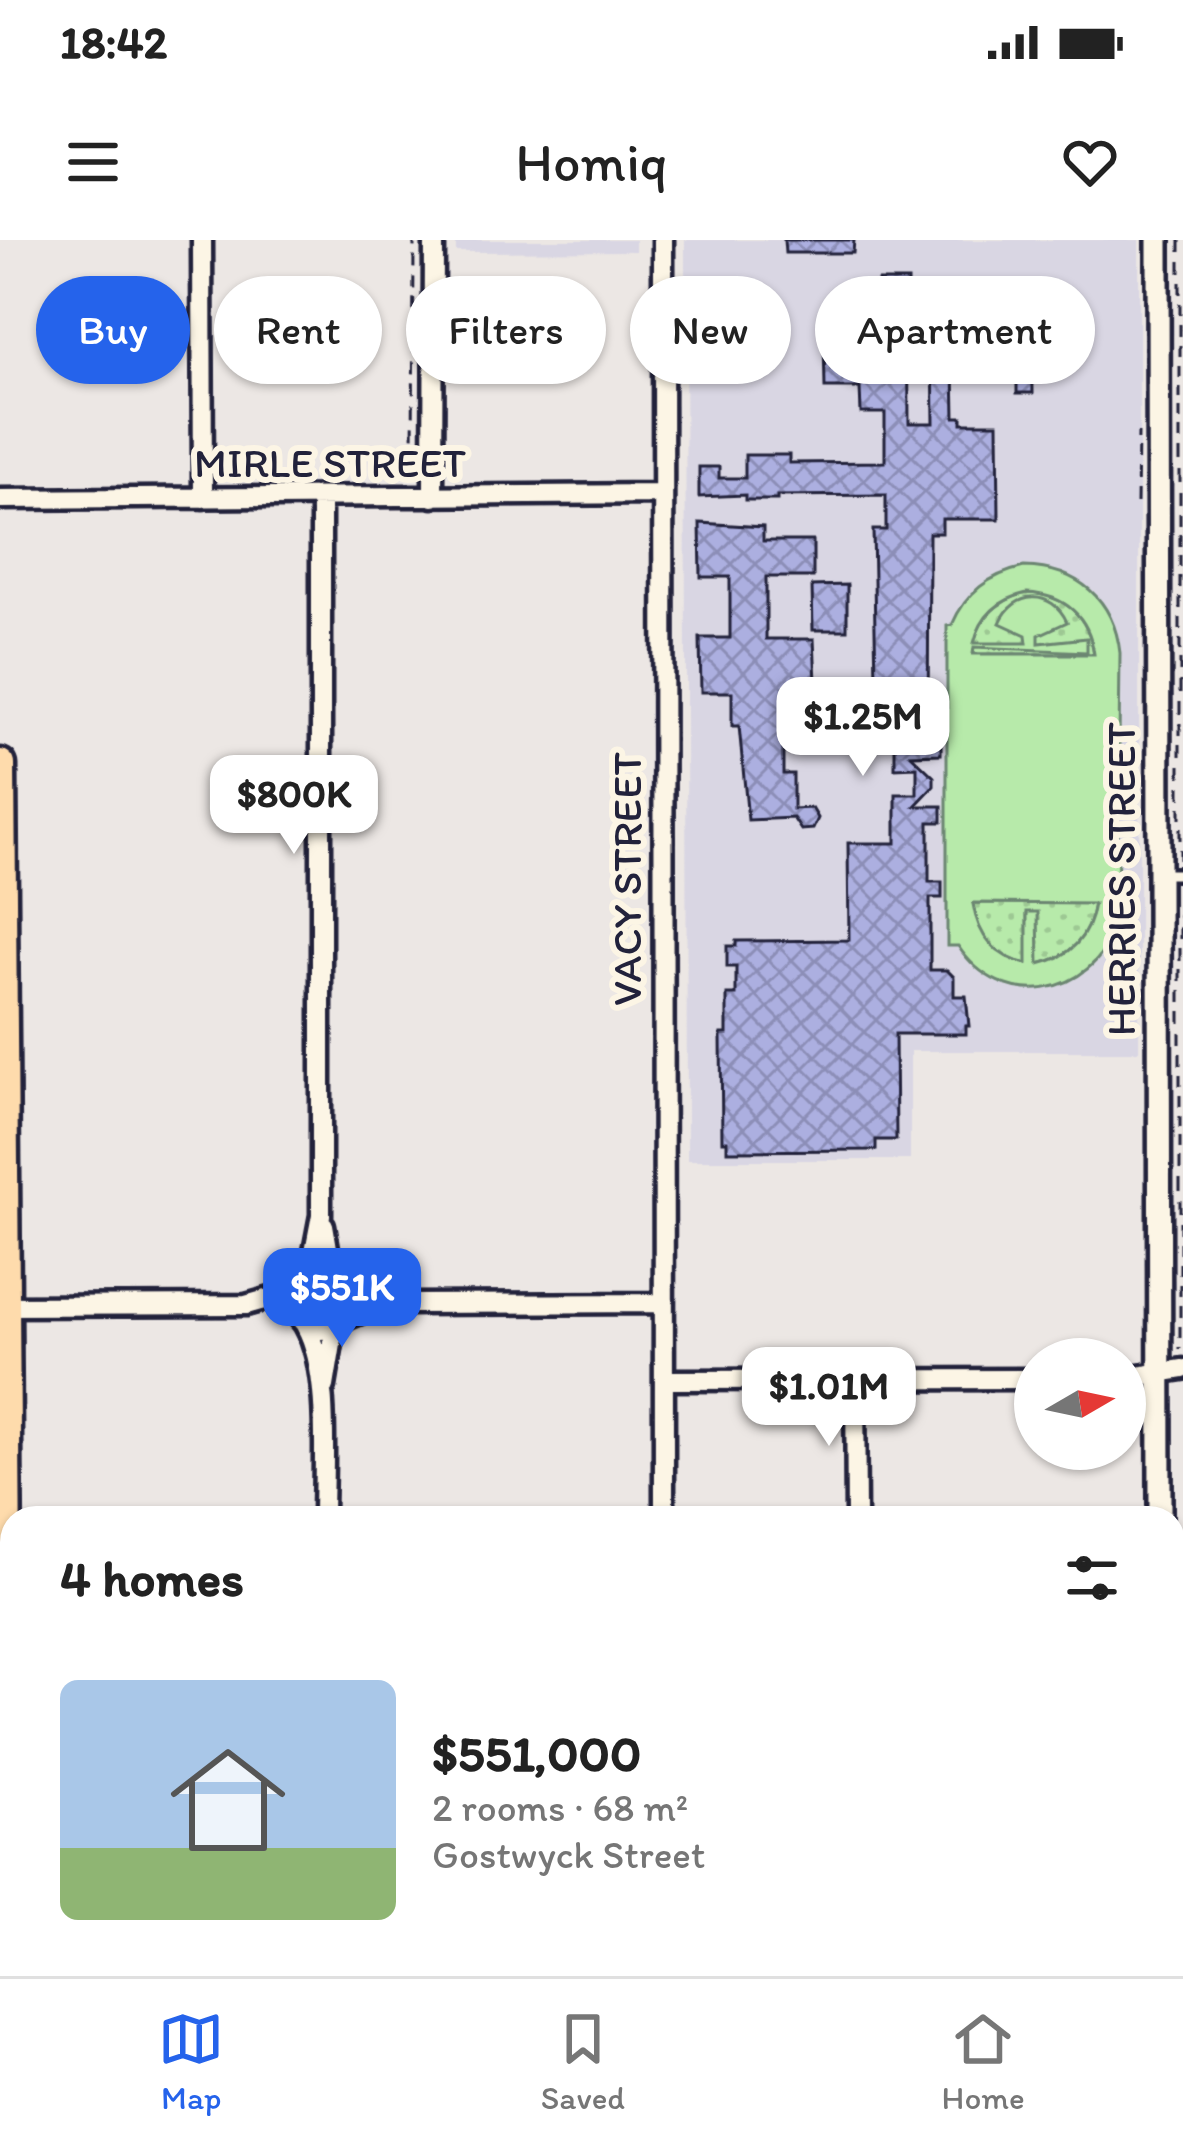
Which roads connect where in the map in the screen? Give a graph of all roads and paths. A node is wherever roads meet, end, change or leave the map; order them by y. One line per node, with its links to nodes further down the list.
1 (202, 240): 10 (street)
2 (414, 240): 8 (path)
3 (434, 240): 9 (street)
4 (662, 240): 7 (street, VACY STREET)
5 (1158, 240): 15 (street, HERRIES STREET)
6 (1180, 240): 14 (path)
7 (661, 494): 9 (street, MIRLE STREET); 20 (street, VACY STREET)
8 (407, 497): 9 (street, MIRLE STREET); 12 (street, MIRLE STREET)
9 (433, 497)
10 (203, 498): 11 (street, MIRLE STREET); 12 (street, MIRLE STREET)
11 (0, 499)
12 (321, 499): 16 (street)
13 (0, 765): 22 (highway)
14 (1180, 860)
15 (1174, 877): 25 (street, HERRIES STREET); 25 (path)
16 (321, 1215): 17 (street); 18 (street)
17 (304, 1286): 18 (street); 21 (street); 23 (street)
18 (339, 1287): 19 (street); 24 (street)
19 (405, 1304): 20 (street); 24 (street)
20 (663, 1304): 28 (street, VACY STREET)
21 (246, 1305): 22 (street); 23 (street)
22 (2, 1306): 30 (highway)
23 (303, 1322): 24 (street); 29 (street)
24 (338, 1324): 29 (street)
25 (1174, 1370): 34 (street, HERRIES STREET)
26 (855, 1379): 27 (street); 28 (street); 33 (street)
27 (1014, 1379)
28 (664, 1380): 32 (street, VACY STREET)
29 (322, 1396): 31 (street)
30 (4, 1506)
31 (323, 1506)
32 (664, 1506)
33 (856, 1506)
34 (1161, 1506)

